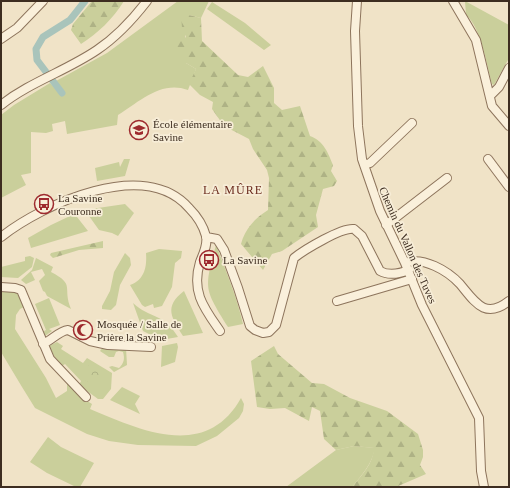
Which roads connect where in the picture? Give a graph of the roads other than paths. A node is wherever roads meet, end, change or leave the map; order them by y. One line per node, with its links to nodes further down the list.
1 (43, 1): 5 (street)
2 (147, 1): 8 (street)
3 (357, 1): 12 (street, Chemin du Vallon des Tuves)
4 (453, 1): 7 (street)
5 (1, 39)
6 (509, 68): 7 (street)
7 (490, 96): 10 (street)
8 (1, 105)
9 (412, 123): 12 (street)
10 (509, 126)
11 (488, 159): 14 (street)
12 (364, 165): 15 (street, Chemin du Vallon des Tuves)
13 (446, 178): 15 (street)
14 (509, 187)
15 (386, 225): 18 (street, Chemin du Vallon des Tuves)
16 (1, 237): 17 (street)
17 (206, 237): 19 (street); 25 (street)
18 (407, 267): 19 (street); 20 (street, Chemin du Vallon des Tuves); 23 (street)
19 (399, 273): 21 (street)
20 (412, 280): 21 (street); 29 (street, Chemin du Vallon des Tuves)
21 (401, 283): 24 (street)
22 (1, 287): 26 (street)
23 (509, 300)
24 (337, 301)
25 (220, 332)
26 (43, 344): 27 (street); 28 (street)
27 (152, 347)
28 (86, 397)
29 (484, 487)

